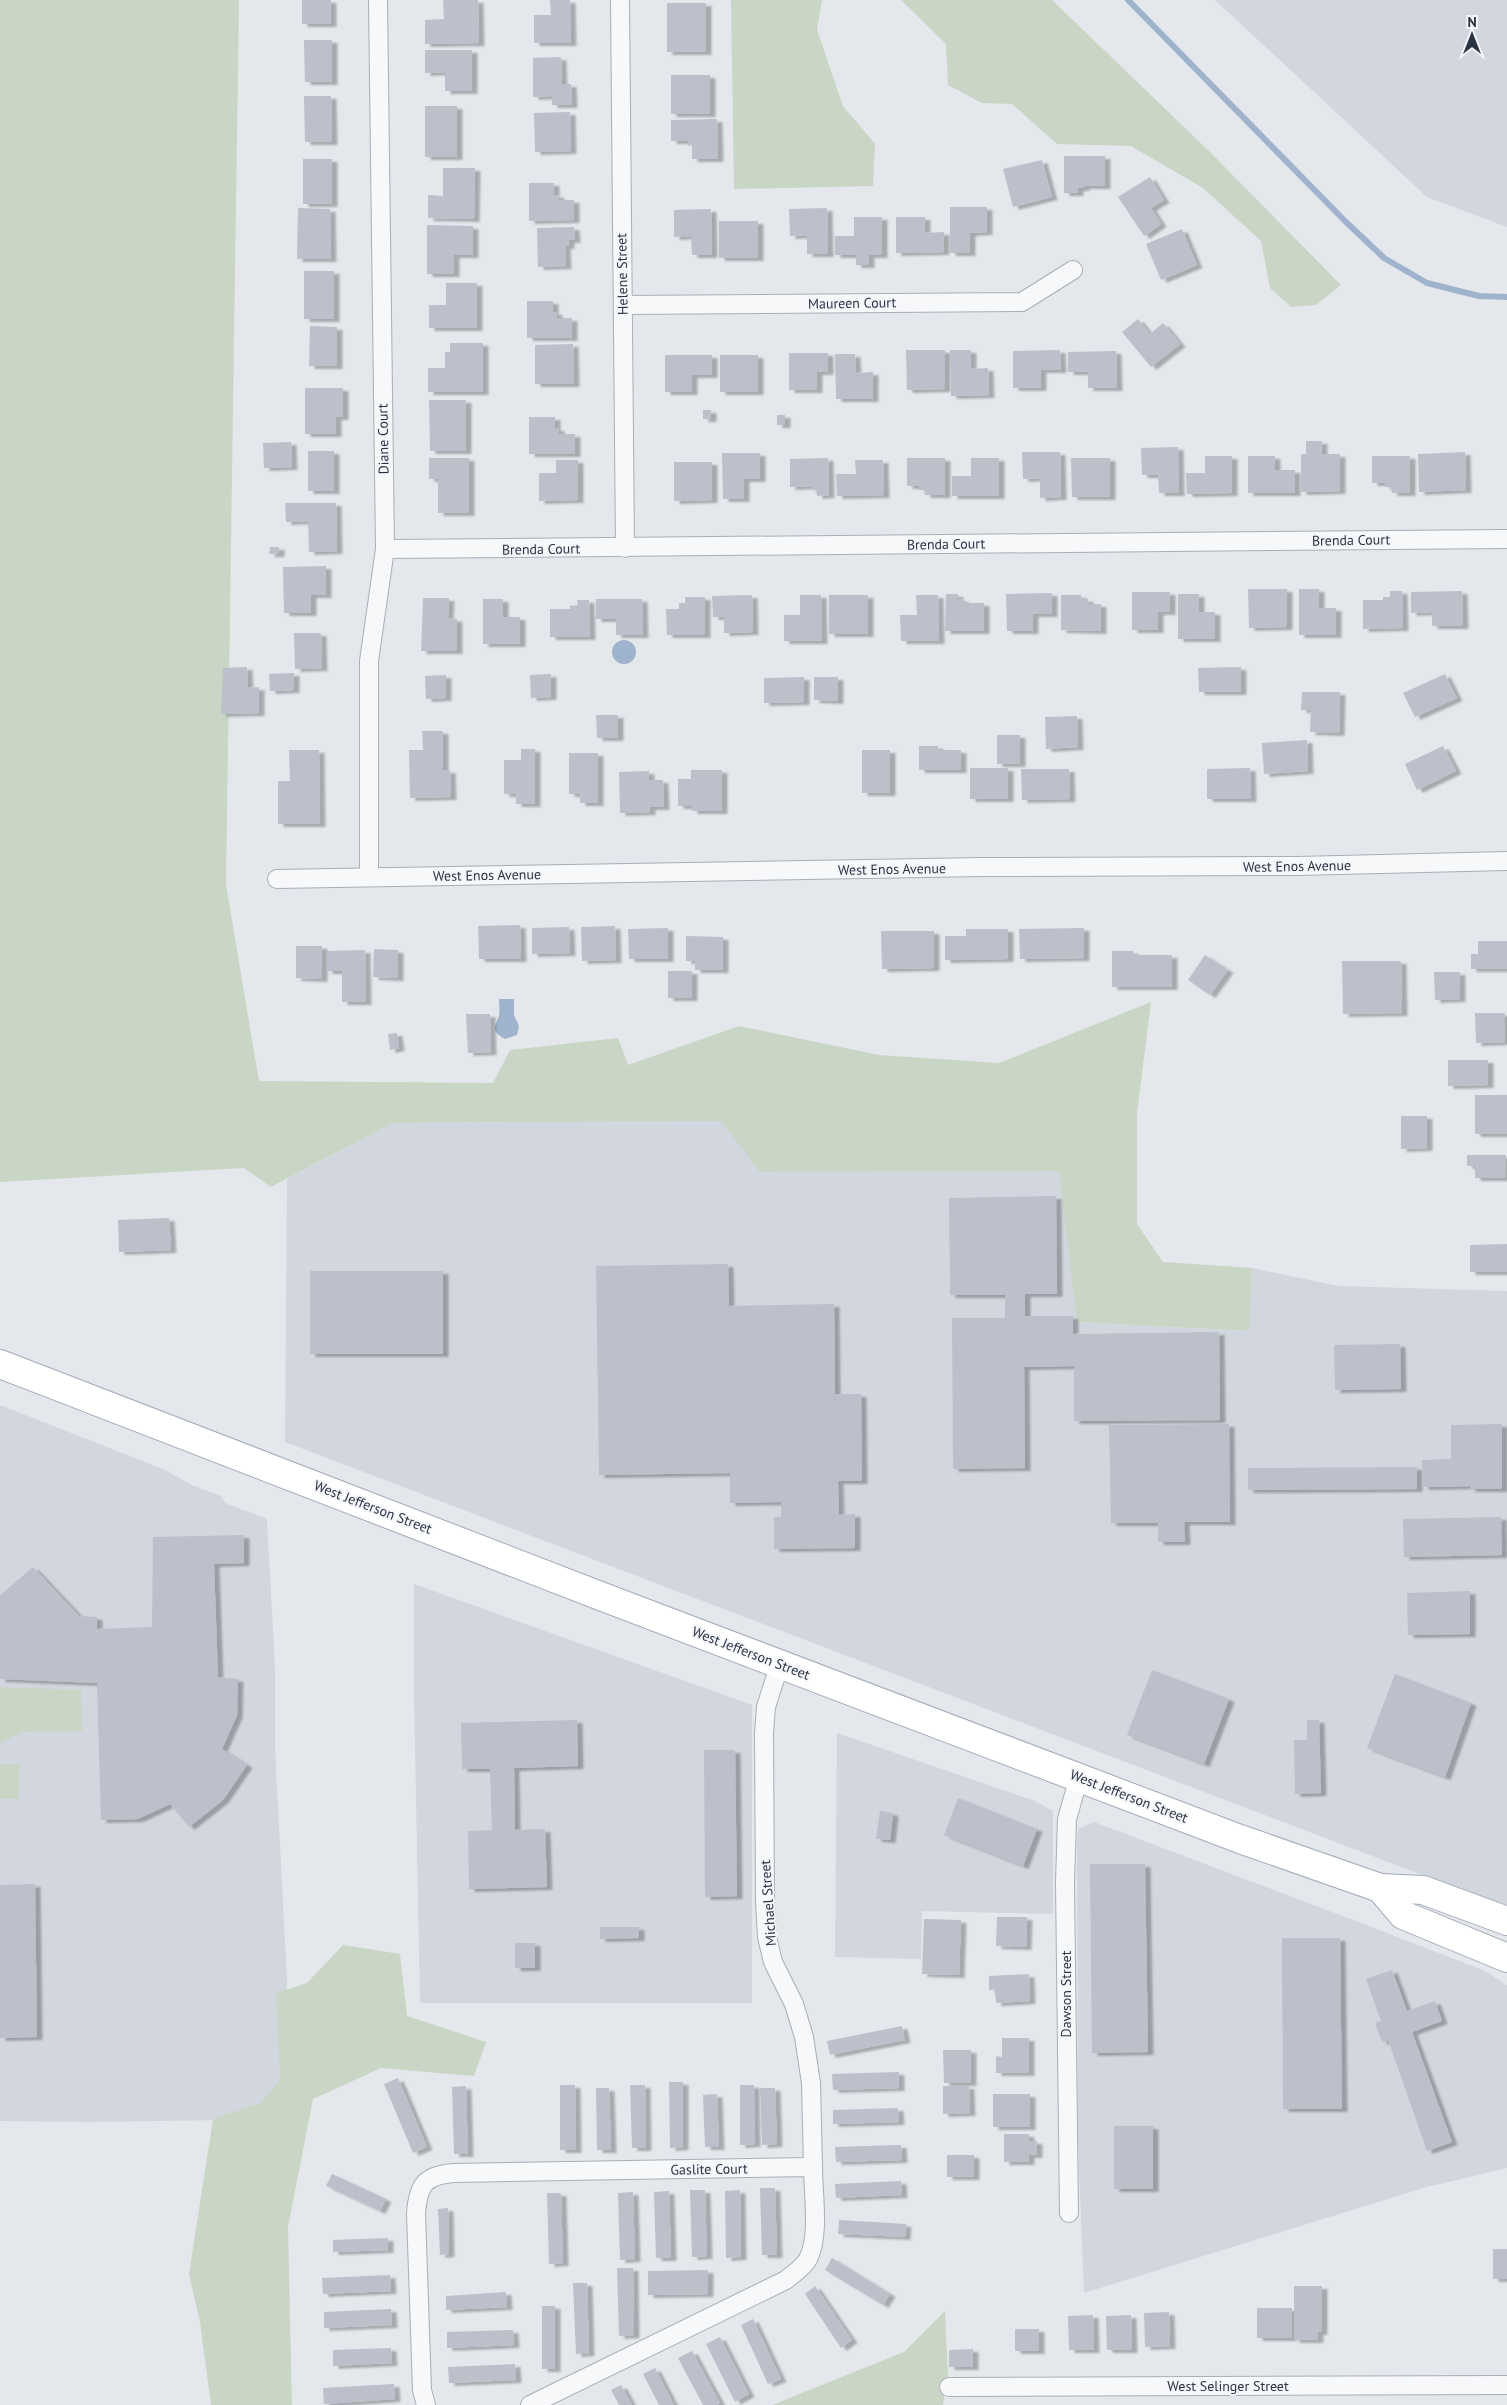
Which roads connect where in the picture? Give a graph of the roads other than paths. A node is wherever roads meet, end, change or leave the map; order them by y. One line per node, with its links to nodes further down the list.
1 (378, 0): 7 (street, Diane Court)
2 (620, 0): 4 (street, Helene Street)
3 (1073, 270): 4 (street, Maureen Court)
4 (623, 305): 6 (street, Helene Street)
5 (1507, 539): 6 (street, Brenda Court)
6 (625, 548): 7 (street, Brenda Court)
7 (384, 550): 9 (street, Diane Court)
8 (1507, 861): 9 (street, West Enos Avenue)
9 (369, 877): 10 (street, West Enos Avenue)
10 (277, 879)
11 (0, 1364): 12 (main road, West Jefferson Street)
12 (780, 1664): 13 (main road, West Jefferson Street); 17 (street, Michael Street)
13 (1079, 1777): 14 (main road, West Jefferson Street); 18 (street, Dawson Street)
14 (1380, 1888): 15 (main road, West Jefferson Street); 16 (main road)
15 (1507, 1921)
16 (1507, 1958)
17 (813, 2167): 21 (street, Gaslite Court); 22 (street)
18 (1069, 2213)
19 (1507, 2385): 20 (street, West Selinger Street)
20 (949, 2387)
21 (426, 2405)
22 (530, 2405)

